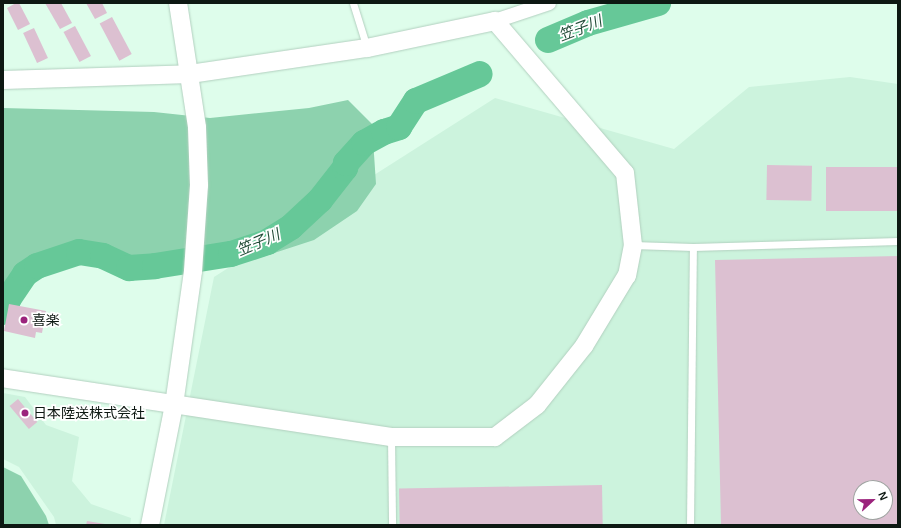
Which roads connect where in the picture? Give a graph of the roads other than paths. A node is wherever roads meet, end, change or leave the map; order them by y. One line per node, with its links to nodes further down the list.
1 (178, 3): 6 (street)
2 (353, 3): 5 (lane)
3 (549, 3): 4 (street)
4 (495, 21): 5 (street); 9 (street)
5 (367, 48): 6 (street)
6 (190, 74): 7 (street); 12 (street)
7 (3, 80)
8 (898, 241): 10 (lane)
9 (633, 245): 10 (lane); 13 (street)
10 (693, 247): 16 (lane)
11 (3, 378): 12 (street)
12 (174, 405): 13 (street); 14 (street)
13 (391, 437): 15 (lane)
14 (150, 525)
15 (392, 525)
16 (690, 525)

